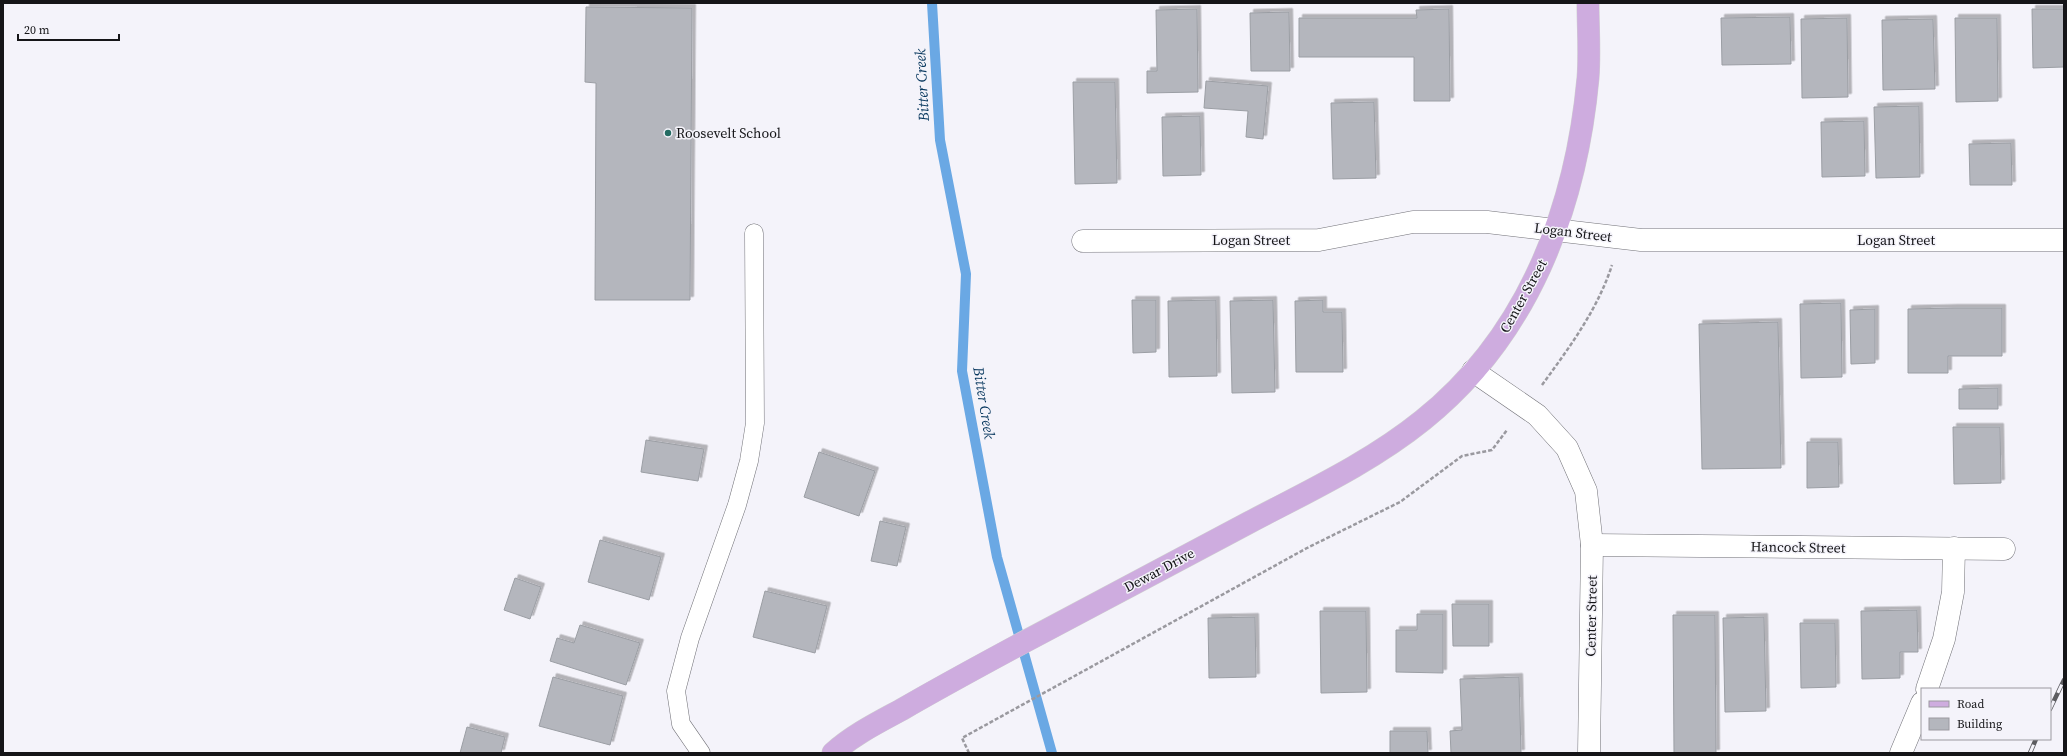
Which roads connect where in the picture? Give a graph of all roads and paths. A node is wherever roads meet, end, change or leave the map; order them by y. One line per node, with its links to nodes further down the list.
1 (1588, 3): 2 (main road, Center Street)
2 (1557, 230): 4 (street, Logan Street); 5 (street, Logan Street); 6 (main road, Center Street)
3 (754, 233): 13 (lane)
4 (2064, 240)
5 (1083, 241)
6 (1473, 371): 7 (street, Center Street); 14 (main road, Dewar Drive)
7 (1592, 545): 9 (street, Hancock Street); 16 (street, Center Street)
8 (1307, 548): 15 (path)
9 (1954, 548): 10 (street, Hancock Street); 11 (street)
10 (2004, 549)
11 (1927, 688)
12 (1921, 705): 17 (street)
13 (701, 753)
14 (833, 753)
15 (969, 753)
16 (1589, 753)
17 (1901, 753)

